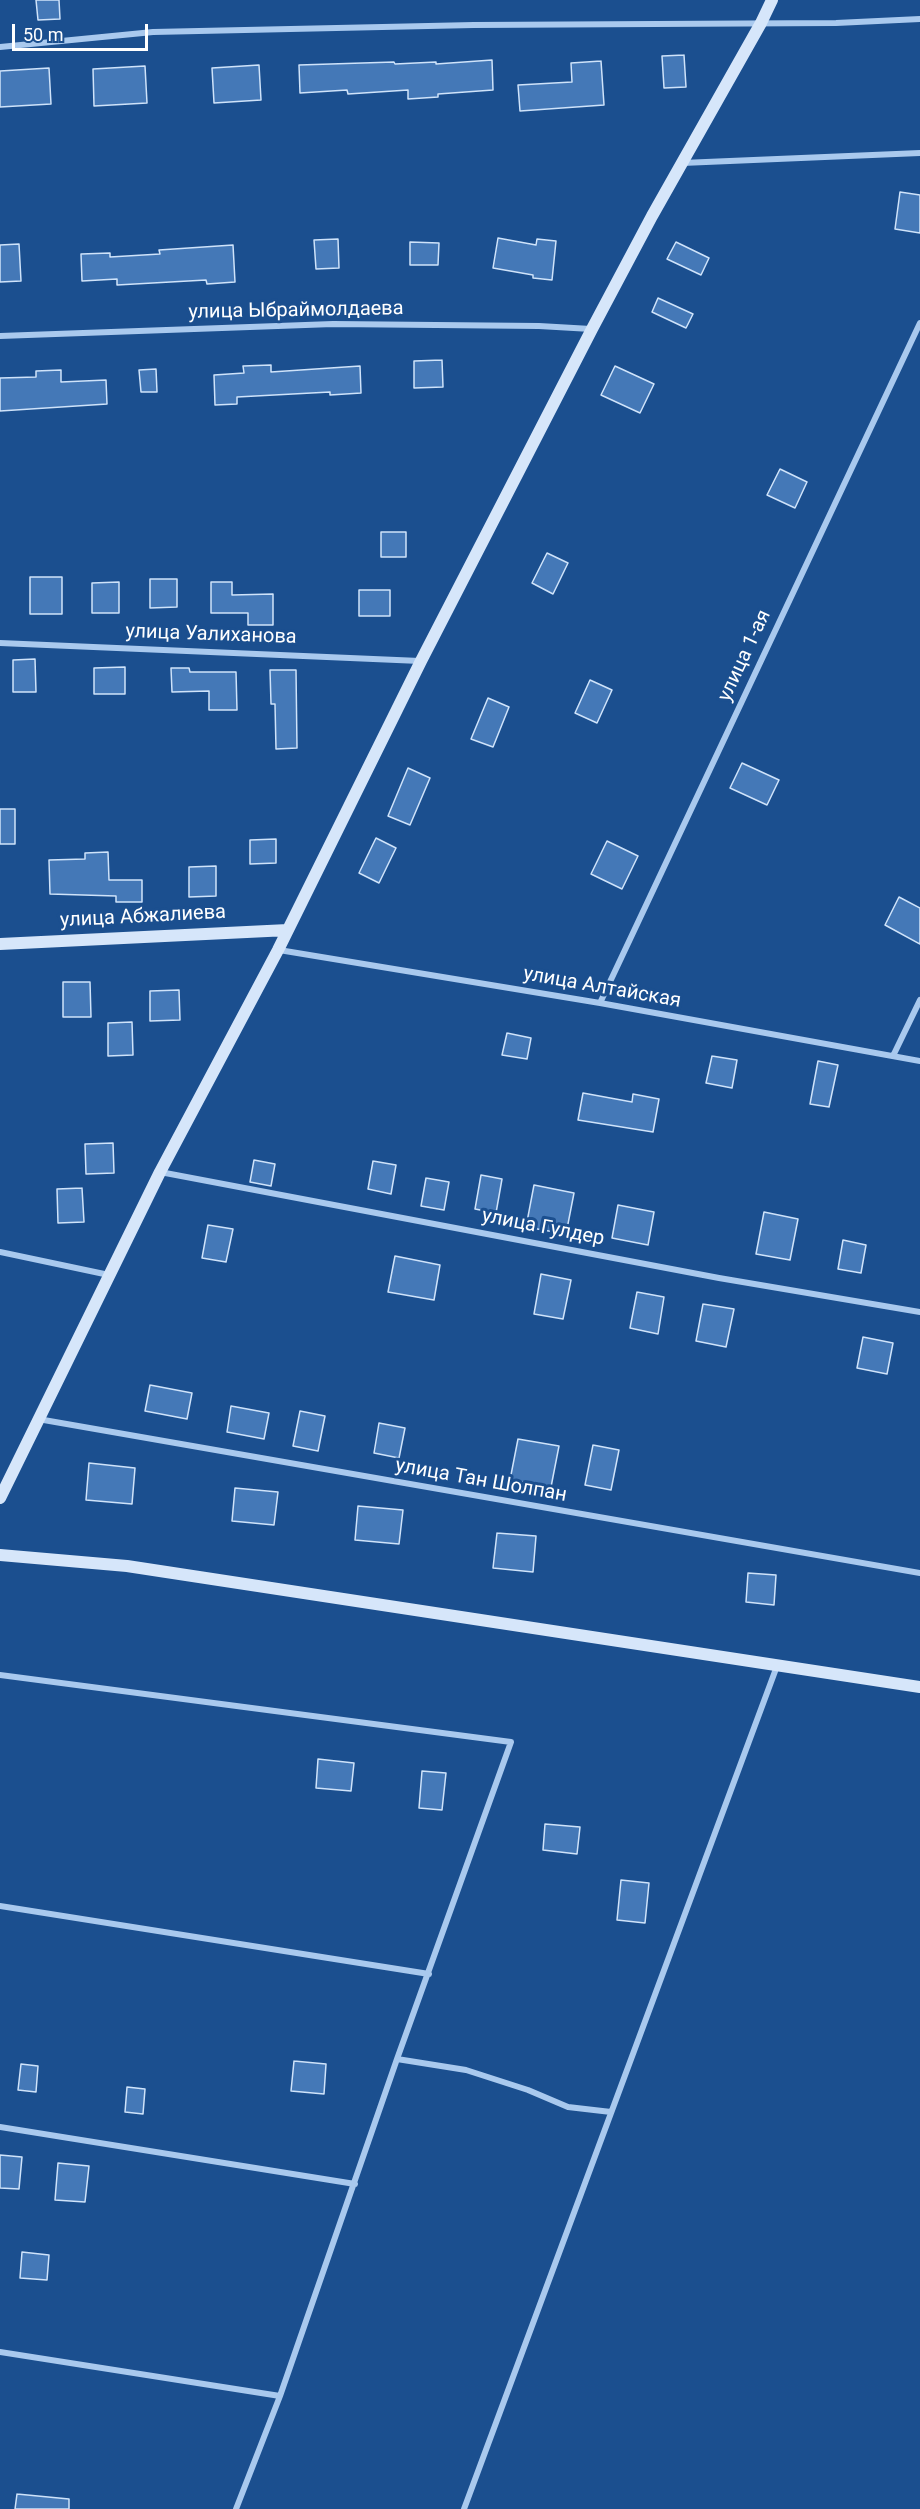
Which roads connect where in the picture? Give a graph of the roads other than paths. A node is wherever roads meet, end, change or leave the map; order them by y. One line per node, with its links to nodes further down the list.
1 (772, 0): 3 (street)
2 (920, 19): 3 (street)
3 (761, 24): 4 (street); 6 (street)
4 (0, 47)
5 (920, 153): 6 (street)
6 (682, 163): 8 (street)
7 (920, 323): 16 (street, улица 1-ая)
8 (592, 329): 9 (street, улица Ыбраймолдаева); 11 (street)
9 (0, 336)
10 (0, 643): 11 (street, улица Уалиханова)
11 (421, 661): 12 (street)
12 (288, 930): 13 (street, улица Абжалиева); 14 (street)
13 (0, 944)
14 (278, 950): 16 (street, улица Алтайская); 19 (street)
15 (920, 1000): 17 (street)
16 (600, 1003): 17 (street, улица Алтайская)
17 (893, 1056): 18 (street, улица Алтайская)
18 (920, 1061)
19 (160, 1173): 21 (street); 22 (street, улица Гулдер)
20 (0, 1252): 21 (street)
21 (109, 1275): 23 (street)
22 (920, 1312)
23 (37, 1419): 24 (street); 26 (street, улица Тан Шолпан)
24 (0, 1498)
25 (0, 1555): 27 (street)
26 (920, 1573)
27 (777, 1665): 29 (street); 33 (street)
28 (0, 1675): 31 (street)
29 (920, 1687)
30 (0, 1906): 31 (street)
31 (429, 1974): 32 (street)
32 (397, 2059): 33 (street); 35 (street)
33 (611, 2112): 39 (street)
34 (0, 2127): 35 (street)
35 (355, 2184): 37 (street)
36 (0, 2352): 37 (street)
37 (280, 2396): 38 (street)
38 (236, 2509)
39 (464, 2509)

